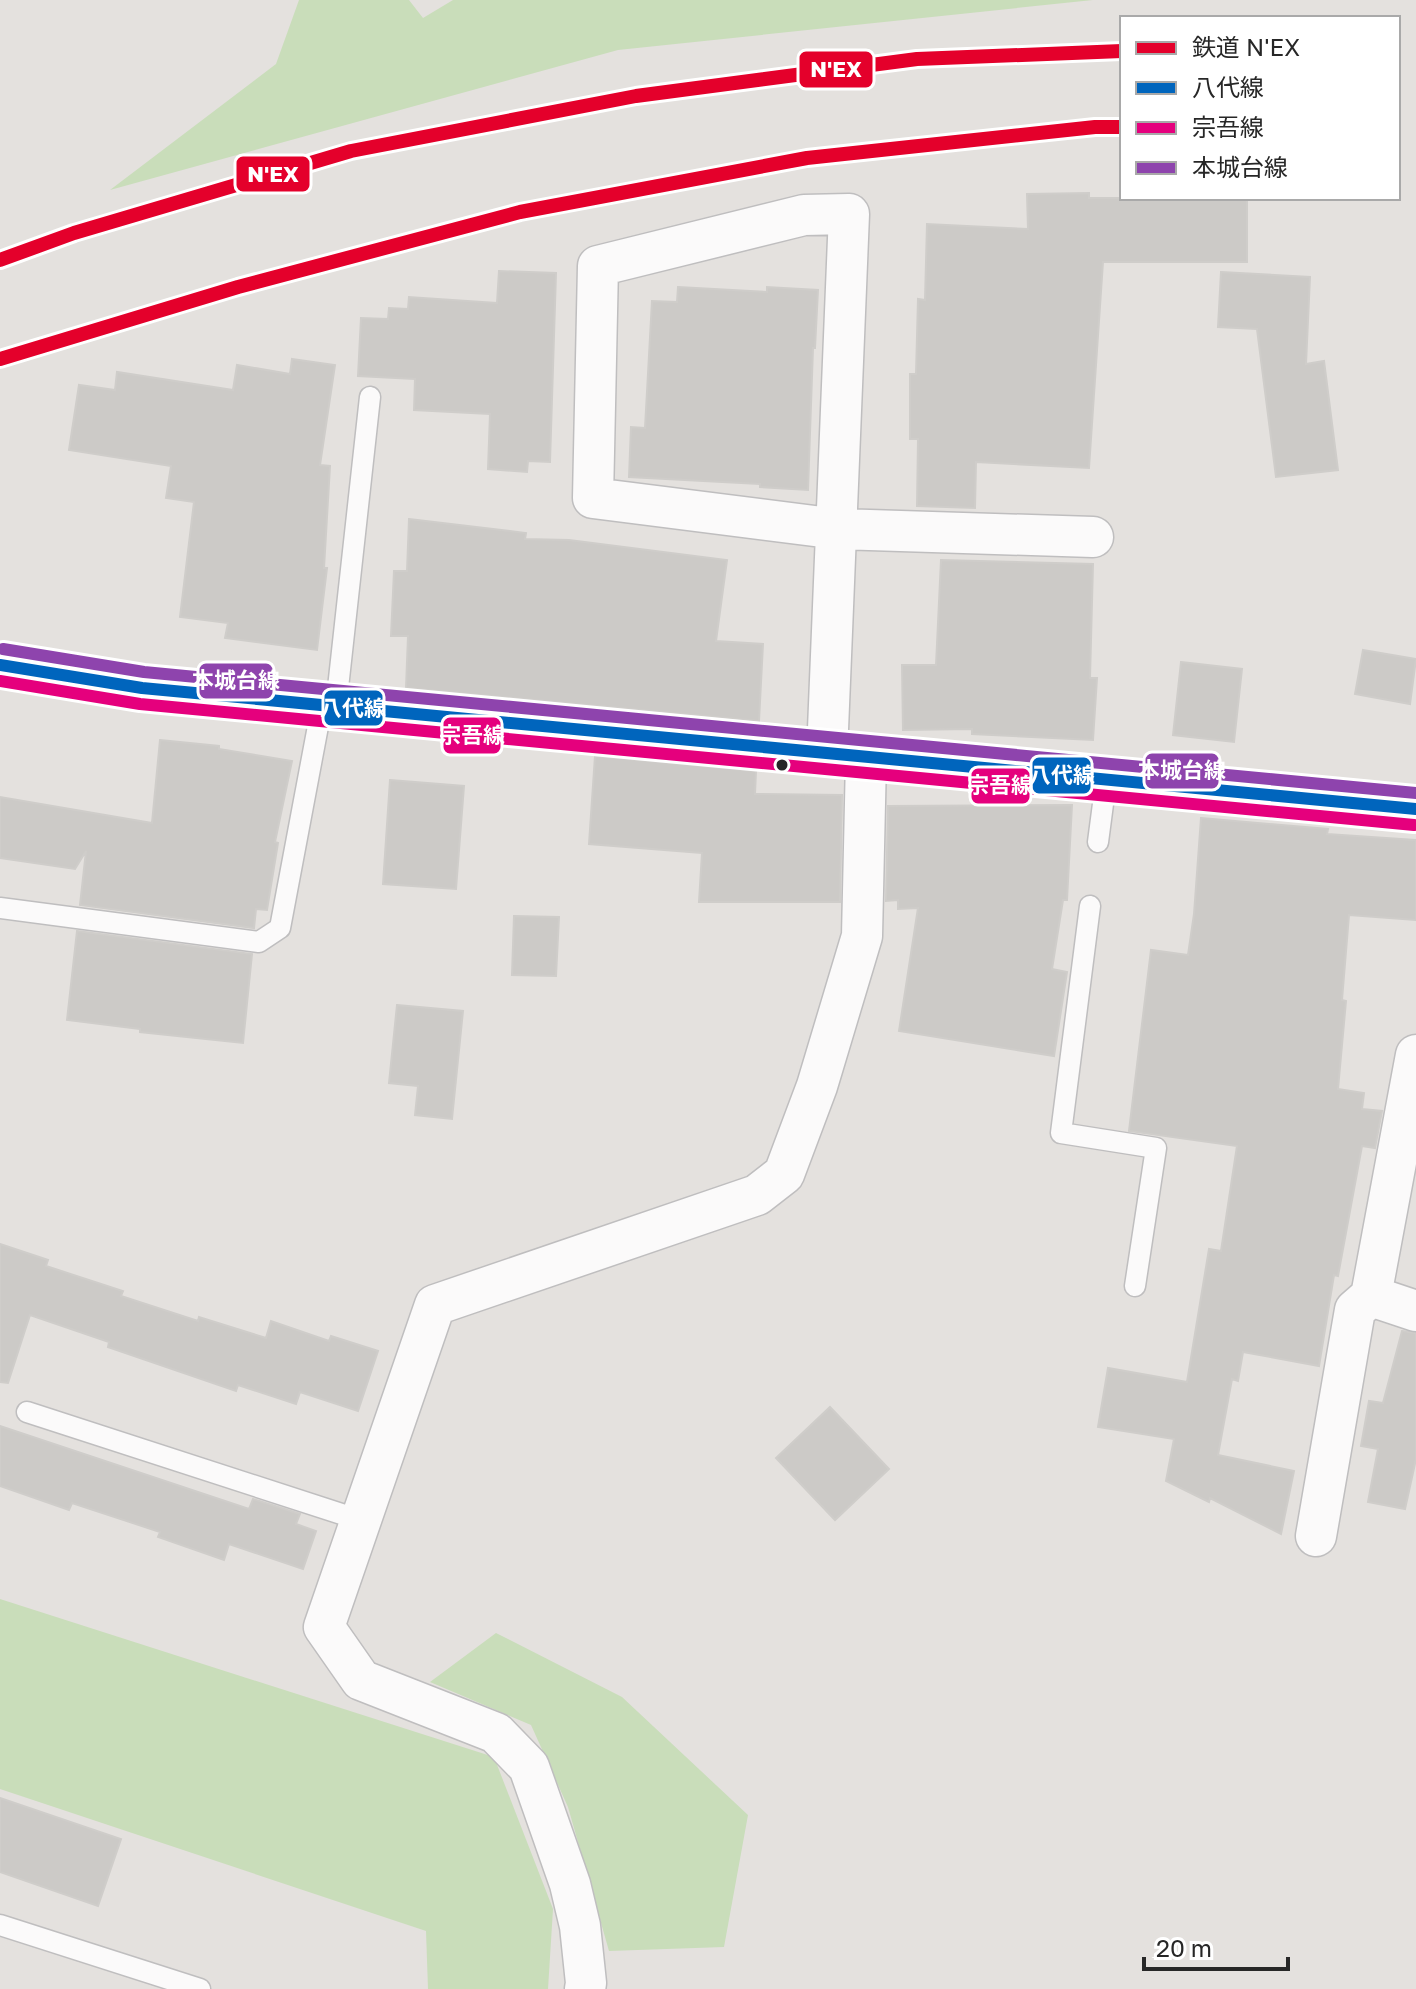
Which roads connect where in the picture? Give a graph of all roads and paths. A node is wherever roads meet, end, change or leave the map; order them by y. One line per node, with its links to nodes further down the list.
1 (370, 397): 5 (lane)
2 (838, 529): 2 (street); 3 (street); 6 (street)
3 (1093, 537)
4 (0, 665): 5 (street)
5 (329, 706): 6 (street); 11 (lane)
6 (846, 756): 7 (street); 17 (street)
7 (1106, 781): 8 (street); 9 (lane)
8 (1416, 809)
9 (1098, 842)
10 (1090, 906): 13 (lane)
11 (0, 908)
12 (1416, 1055): 14 (street)
13 (1135, 1286)
14 (1371, 1296): 15 (street); 18 (street)
15 (1416, 1311)
16 (27, 1412): 17 (lane)
17 (360, 1520): 21 (street)
18 (1316, 1536)
19 (0, 1925): 20 (lane)
20 (200, 1989)
21 (585, 1989)

